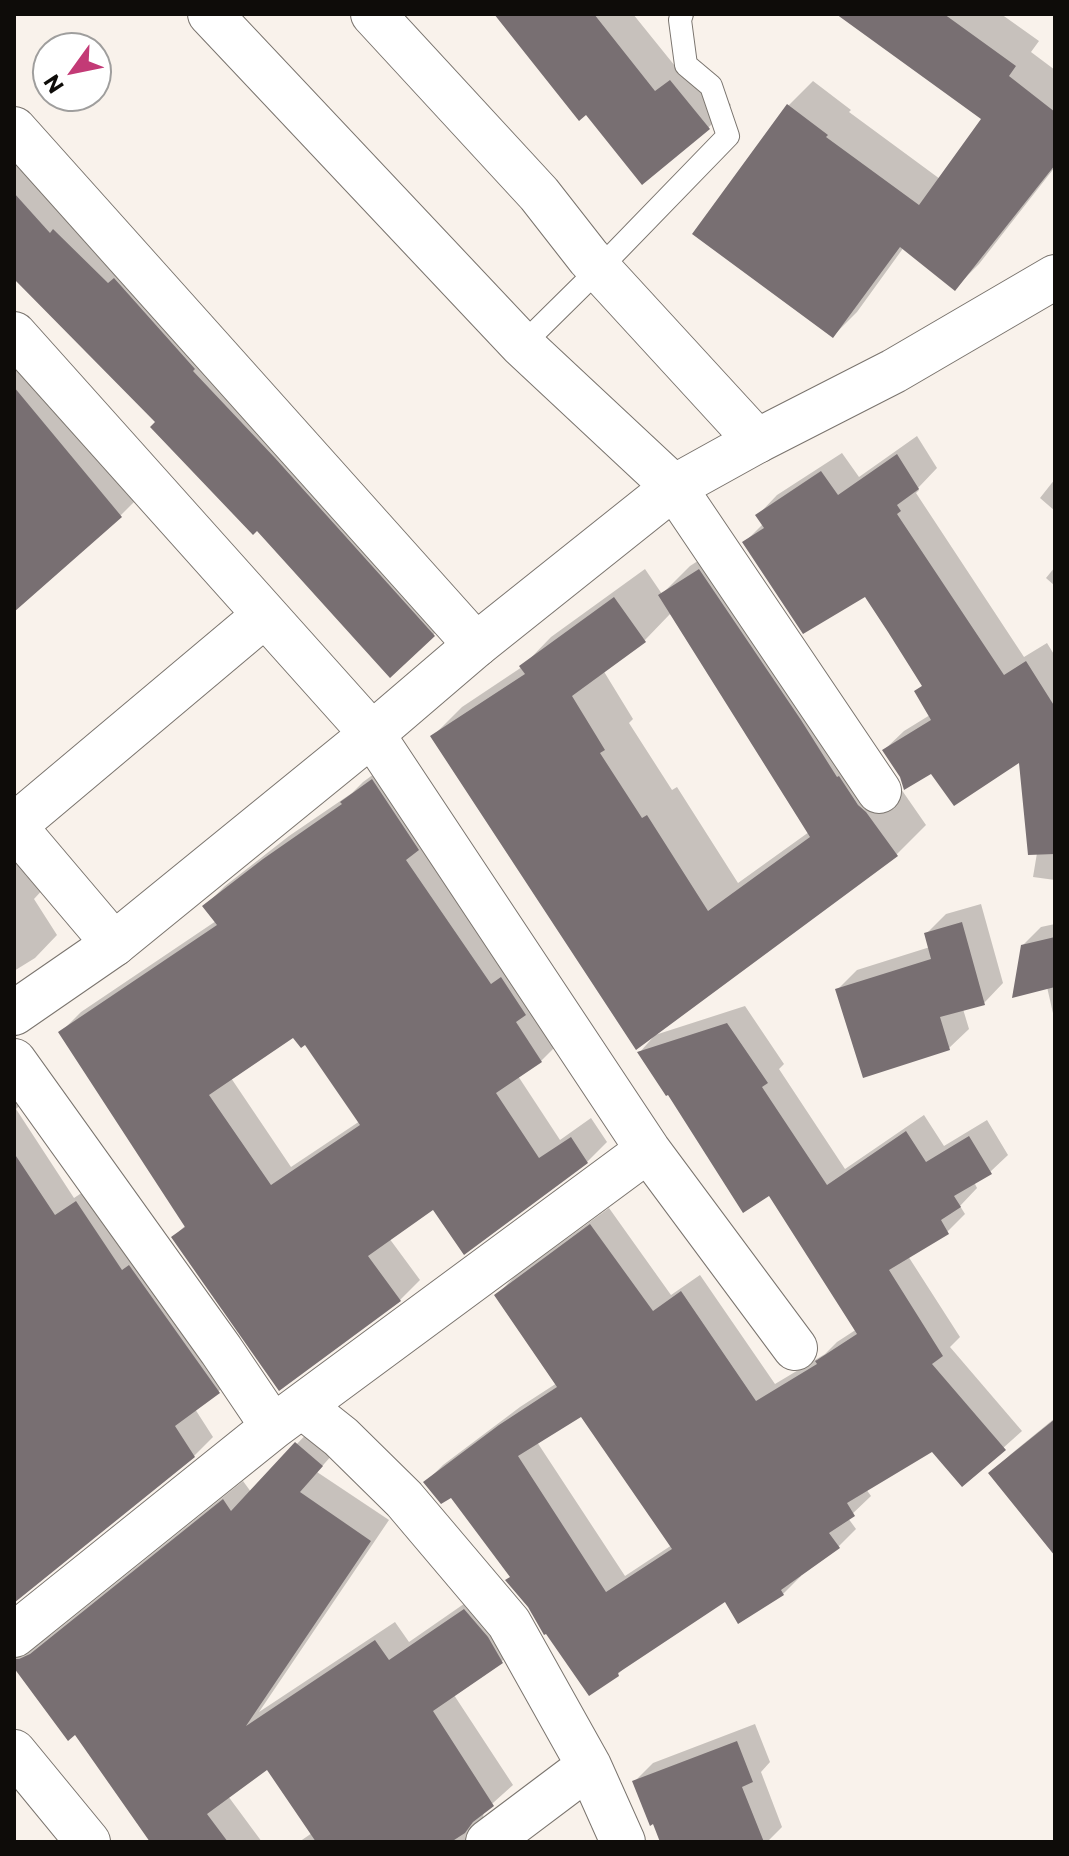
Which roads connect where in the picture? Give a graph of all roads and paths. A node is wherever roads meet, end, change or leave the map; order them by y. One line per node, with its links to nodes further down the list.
1 (210, 14): 8 (street)
2 (373, 14): 5 (street)
3 (682, 14): 5 (lane)
4 (14, 129): 12 (street)
5 (599, 269): 8 (lane); 9 (street)
6 (1055, 277): 9 (street)
7 (14, 334): 11 (street)
8 (522, 345): 10 (street)
9 (757, 441): 10 (street)
10 (674, 487): 12 (street); 14 (street)
11 (265, 615): 13 (street); 15 (street)
12 (476, 645): 13 (street)
13 (372, 734): 16 (street); 19 (street)
14 (879, 791)
15 (14, 826): 16 (street)
16 (114, 944): 17 (street)
17 (14, 1013)
18 (14, 1061): 21 (street)
19 (648, 1150): 20 (street); 21 (street)
20 (795, 1348)
21 (288, 1417): 22 (street); 24 (street)
22 (14, 1635)
23 (14, 1752): 25 (street)
24 (589, 1766): 26 (street); 27 (street)
25 (88, 1842)
26 (488, 1842)
27 (623, 1842)

